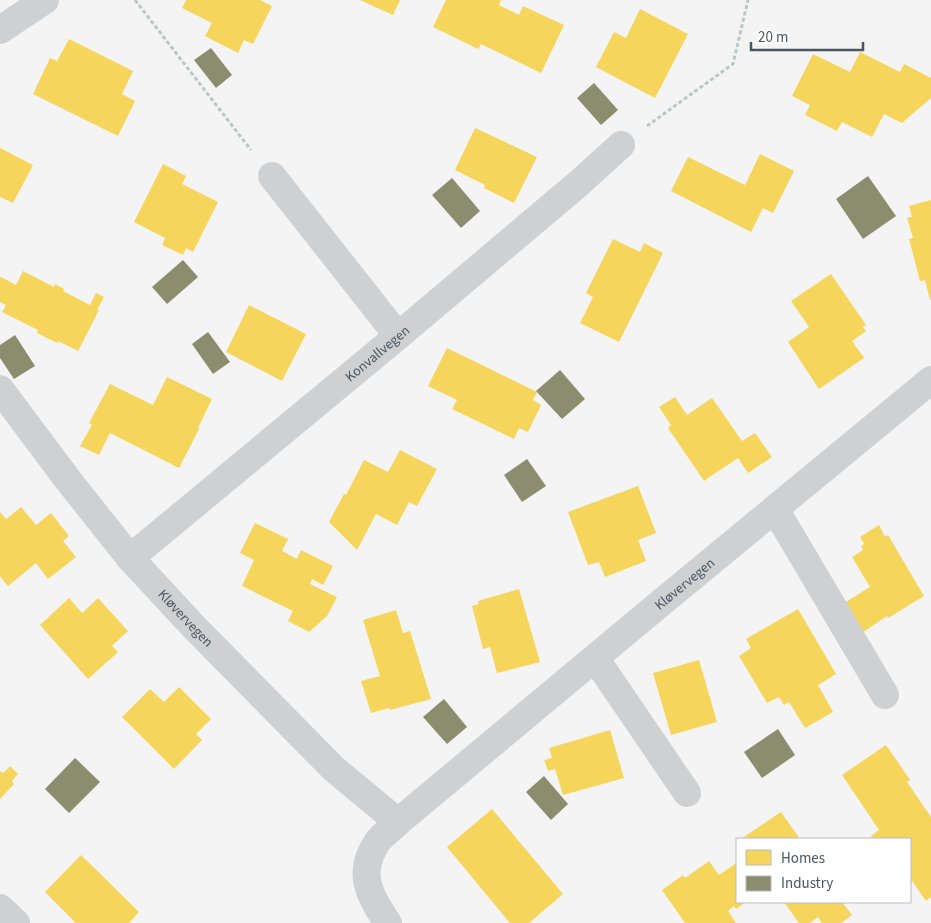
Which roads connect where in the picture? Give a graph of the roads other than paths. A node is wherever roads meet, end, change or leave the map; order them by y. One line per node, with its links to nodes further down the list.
1 (45, 0): 2 (street)
2 (0, 30)
3 (621, 145): 5 (street, Konvallvegen)
4 (272, 176): 5 (street)
5 (398, 336): 9 (street, Konvallvegen)
6 (931, 380): 8 (street, Kløvervegen)
7 (0, 389): 9 (street, Kløvervegen)
8 (775, 509): 10 (street, Kløvervegen); 11 (street)
9 (130, 558): 13 (street, Kløvervegen)
10 (595, 658): 12 (street); 13 (street, Kløvervegen)
11 (884, 695)
12 (687, 793)
13 (398, 822): 15 (street, Kløvervegen)
14 (0, 908): 16 (street)
15 (382, 914)
16 (16, 923)

